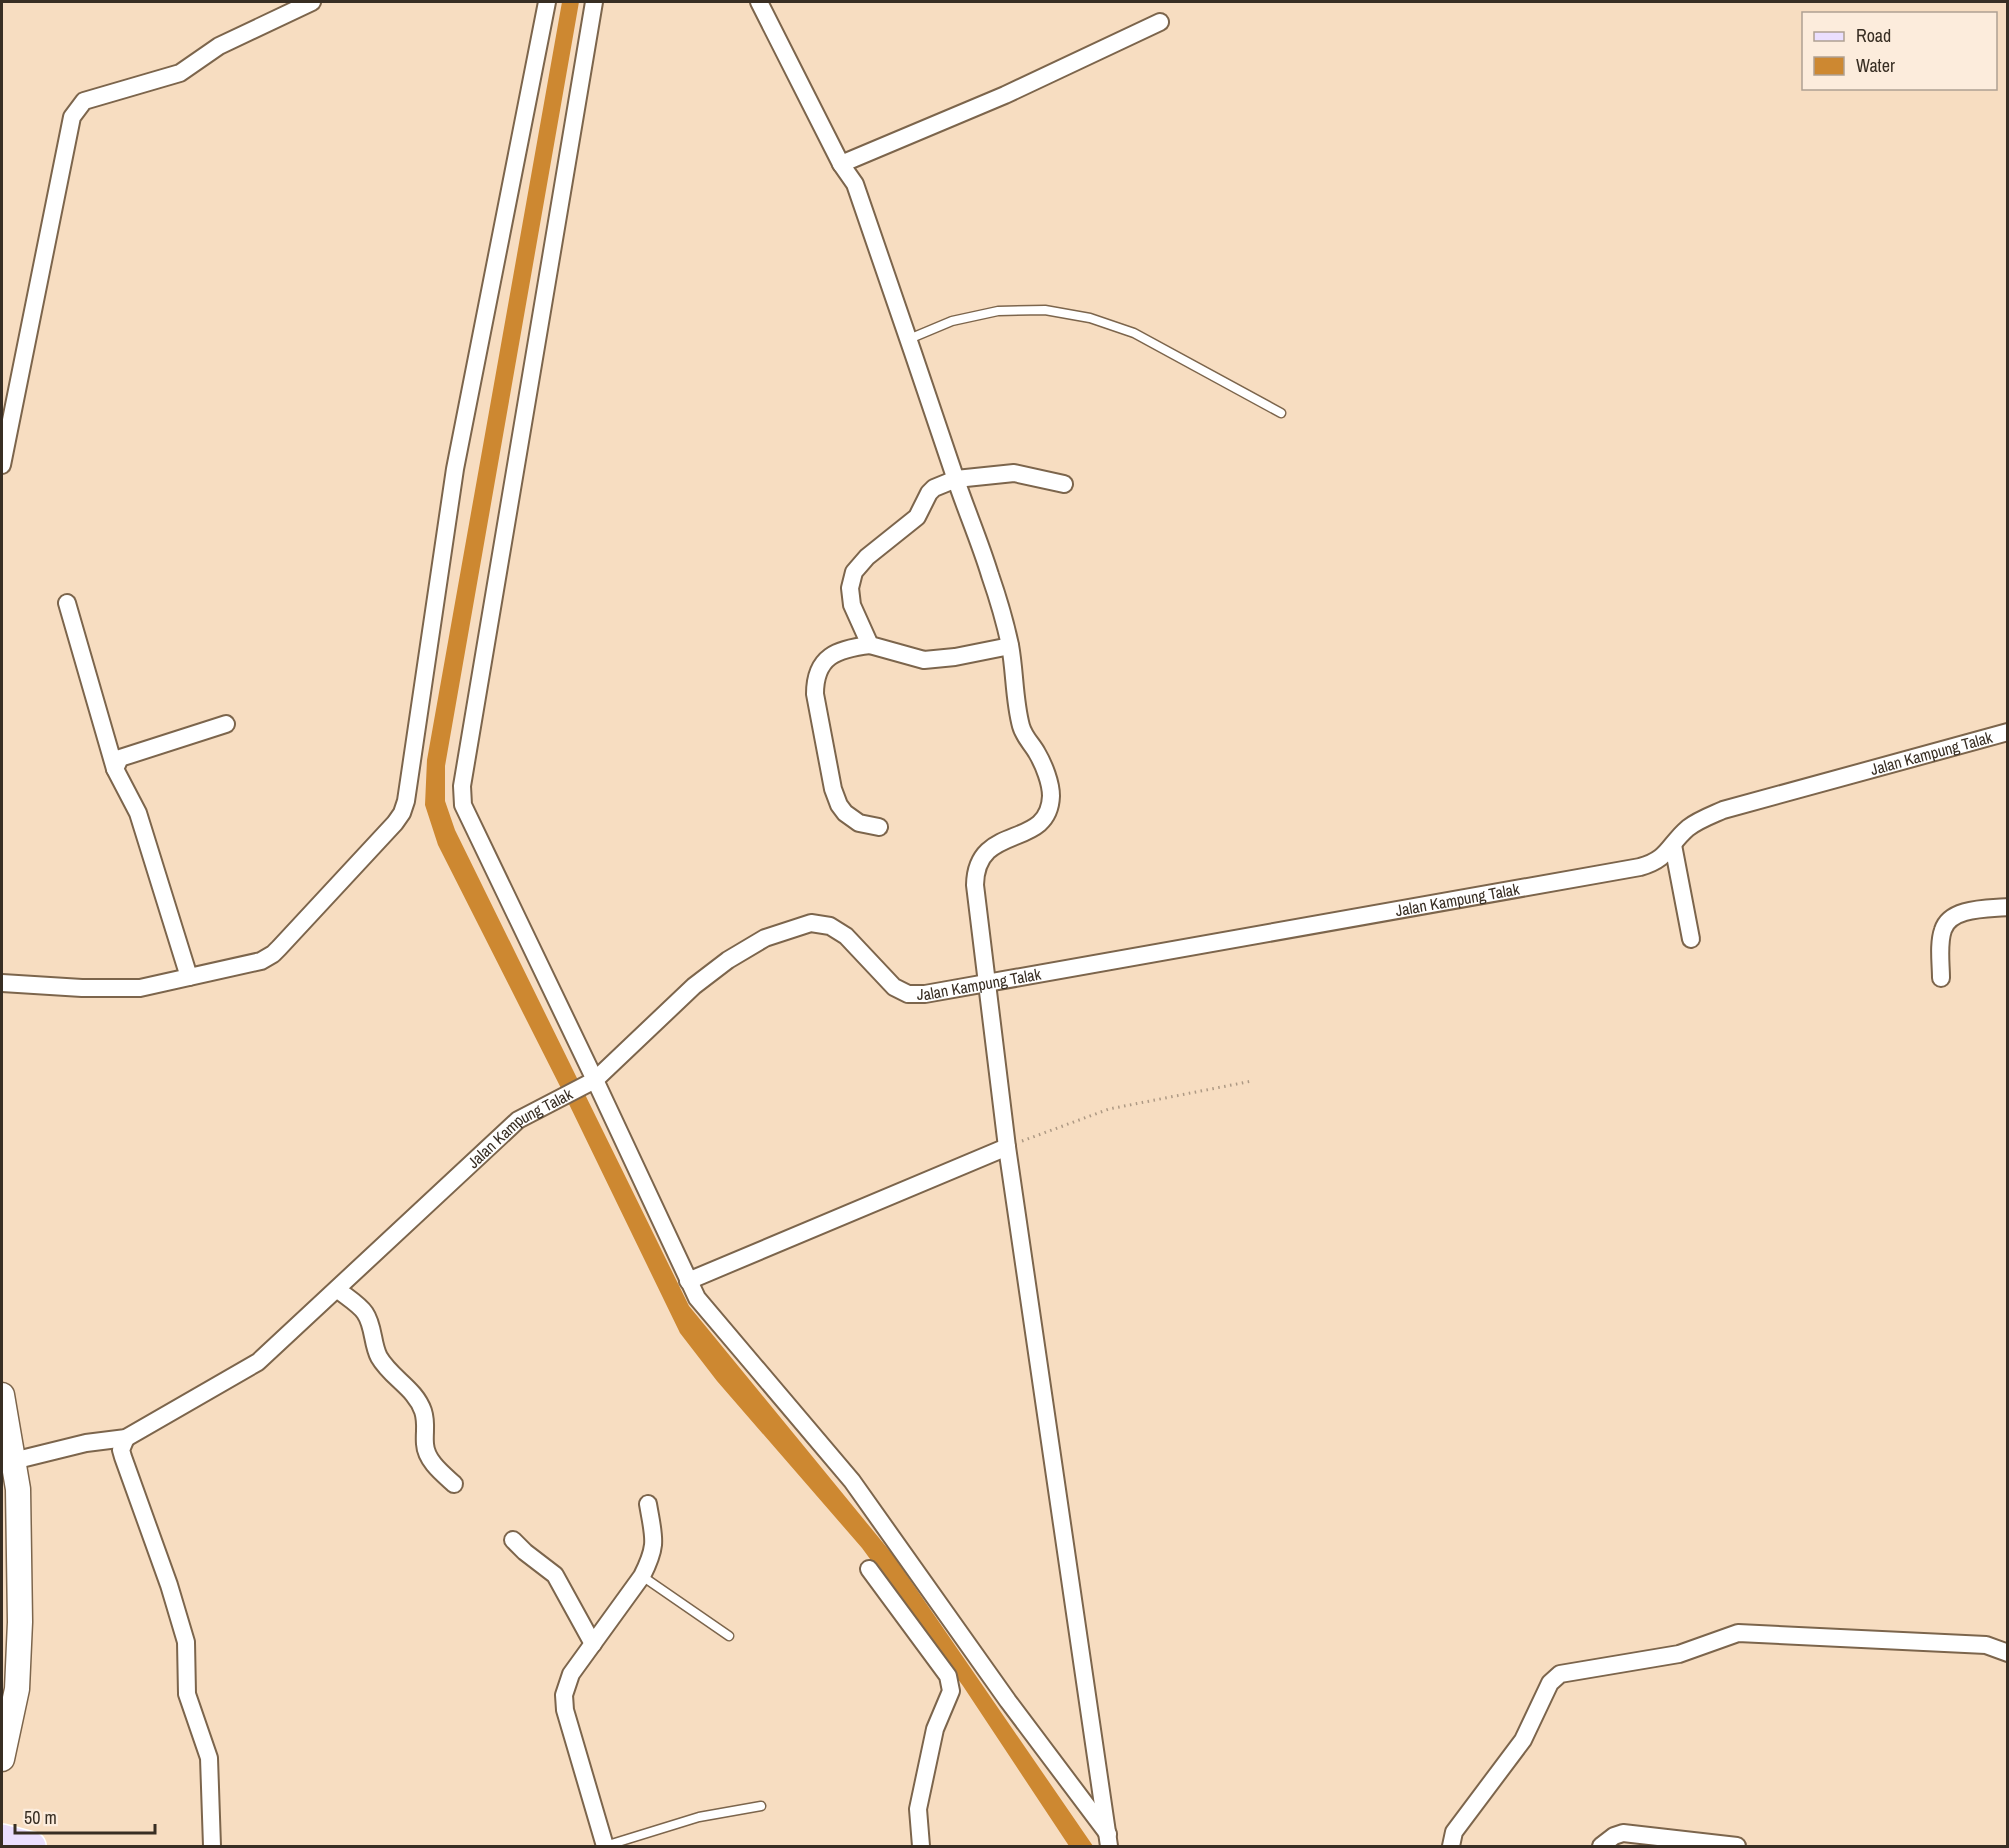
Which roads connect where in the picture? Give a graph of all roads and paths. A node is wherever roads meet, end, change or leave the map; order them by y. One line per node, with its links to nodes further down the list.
1 (312, 2): 9 (street)
2 (547, 2): 22 (street)
3 (594, 2): 26 (street)
4 (759, 2): 6 (street)
5 (1160, 22): 6 (street)
6 (841, 164): 7 (street)
7 (909, 339): 8 (lane); 10 (street)
8 (1281, 412)
9 (2, 465)
10 (956, 479): 11 (street); 13 (street); 14 (street)
11 (1064, 484)
12 (66, 603): 17 (street)
13 (870, 645): 14 (street); 18 (street)
14 (1010, 646): 25 (street)
15 (226, 724): 17 (street)
16 (2007, 732): 19 (street, Jalan Kampung Talak)
17 (115, 770): 22 (street)
18 (879, 827)
19 (1673, 845): 21 (street); 25 (street, Jalan Kampung Talak)
20 (2007, 906): 23 (street)
21 (1692, 939)
22 (189, 977): 24 (street)
23 (1941, 978)
24 (2, 983)
25 (988, 983): 26 (street, Jalan Kampung Talak); 28 (street)
26 (590, 1082): 29 (street); 30 (street, Jalan Kampung Talak)
27 (1252, 1082): 28 (path)
28 (1007, 1147): 29 (street); 45 (street)
29 (688, 1281): 45 (street)
30 (337, 1289): 32 (street, Jalan Kampung Talak); 34 (street)
31 (2, 1395): 33 (street)
32 (126, 1438): 33 (street, Jalan Kampung Talak); 47 (street)
33 (13, 1461): 42 (street)
34 (454, 1484)
35 (648, 1504): 38 (street)
36 (513, 1540): 40 (street)
37 (869, 1569): 49 (street)
38 (642, 1576): 39 (lane); 40 (street)
39 (729, 1636)
40 (593, 1644): 48 (street)
41 (2007, 1653): 50 (street)
42 (2, 1759)
43 (761, 1806): 48 (lane)
44 (2, 1838): 46 (main road)
45 (1108, 1840)
46 (32, 1846)
47 (212, 1846)
48 (605, 1846)
49 (921, 1846)
50 (1451, 1846)
51 (1601, 1846): 52 (street)
52 (1737, 1846)

